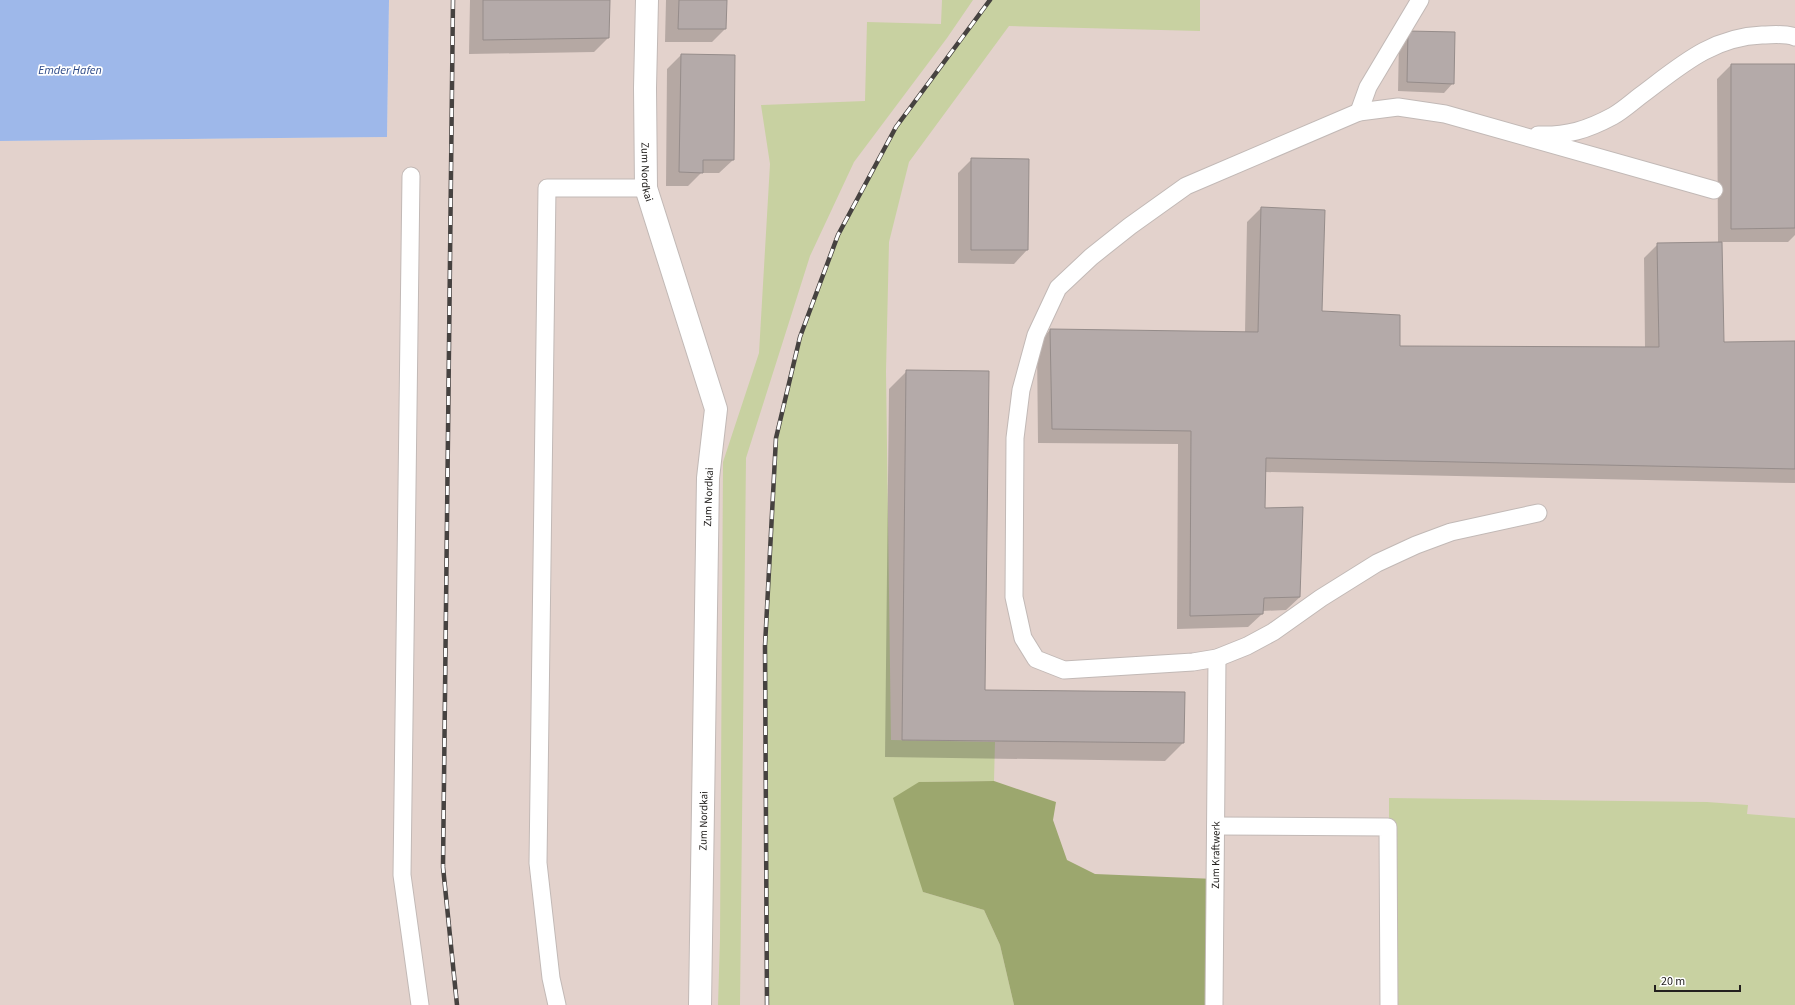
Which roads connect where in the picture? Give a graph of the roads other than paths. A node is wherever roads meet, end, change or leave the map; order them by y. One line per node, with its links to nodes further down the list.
1 (647, 0): 7 (street, Zum Nordkai)
2 (1420, 0): 4 (lane)
3 (1795, 37): 5 (lane)
4 (1359, 112): 5 (lane); 10 (lane)
5 (1516, 135): 8 (lane)
6 (411, 176): 12 (lane)
7 (646, 188): 13 (lane); 14 (street, Zum Nordkai)
8 (1714, 190)
9 (1538, 513): 10 (lane)
10 (1217, 658): 11 (lane, Zum Kraftwerk)
11 (1216, 826): 15 (lane, Zum Kraftwerk); 16 (lane)
12 (420, 1005)
13 (557, 1005)
14 (700, 1005)
15 (1214, 1005)
16 (1389, 1005)

